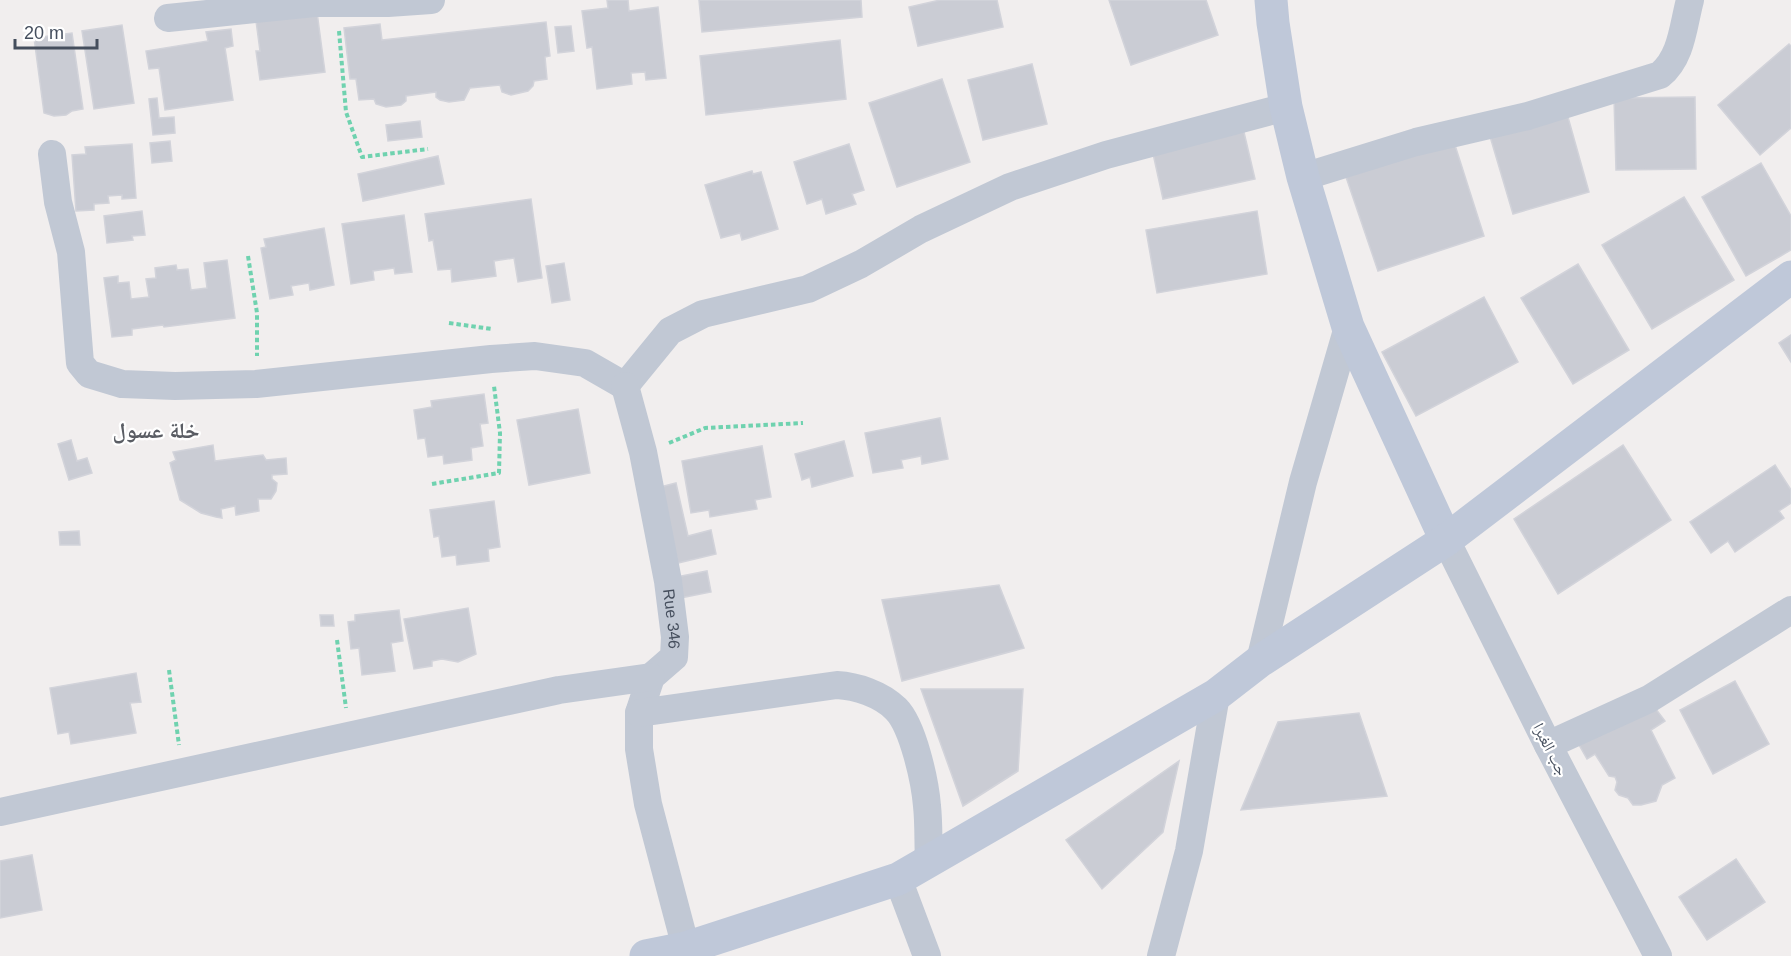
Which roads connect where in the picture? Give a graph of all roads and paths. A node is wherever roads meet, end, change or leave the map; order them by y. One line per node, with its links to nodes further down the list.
1 (431, 0): 4 (street)
2 (1271, 0): 6 (main road)
3 (1690, 0): 9 (street)
4 (337, 3): 5 (street); 7 (path)
5 (168, 18)
6 (1286, 107): 9 (main road); 15 (street)
7 (428, 149)
8 (52, 154): 14 (street)
9 (1303, 177): 12 (main road)
10 (248, 256): 14 (path)
11 (1791, 277): 19 (main road)
12 (1348, 327): 19 (main road); 22 (street)
13 (491, 359): 14 (street); 15 (street); 18 (path)
14 (256, 384)
15 (625, 386): 17 (street, Rue 346)
16 (803, 423): 17 (path)
17 (643, 452): 24 (street, Rue 346)
18 (432, 484)
19 (1446, 540): 22 (main road); 28 (street, جب الغبرا)
20 (1791, 610): 28 (street)
21 (337, 640): 27 (path)
22 (1260, 660): 25 (main road)
23 (169, 670): 29 (path)
24 (651, 676): 26 (street); 27 (street)
25 (1216, 695): 31 (main road); 36 (street)
26 (639, 713): 31 (street); 33 (street)
27 (349, 736): 29 (street)
28 (1548, 745): 37 (street, جب الغبرا)
29 (186, 771): 30 (street)
30 (0, 812)
31 (928, 861): 32 (main road)
32 (898, 879): 33 (main road); 35 (street)
33 (686, 948): 34 (main road)
34 (646, 956)
35 (927, 956)
36 (1161, 956)
37 (1658, 956)

